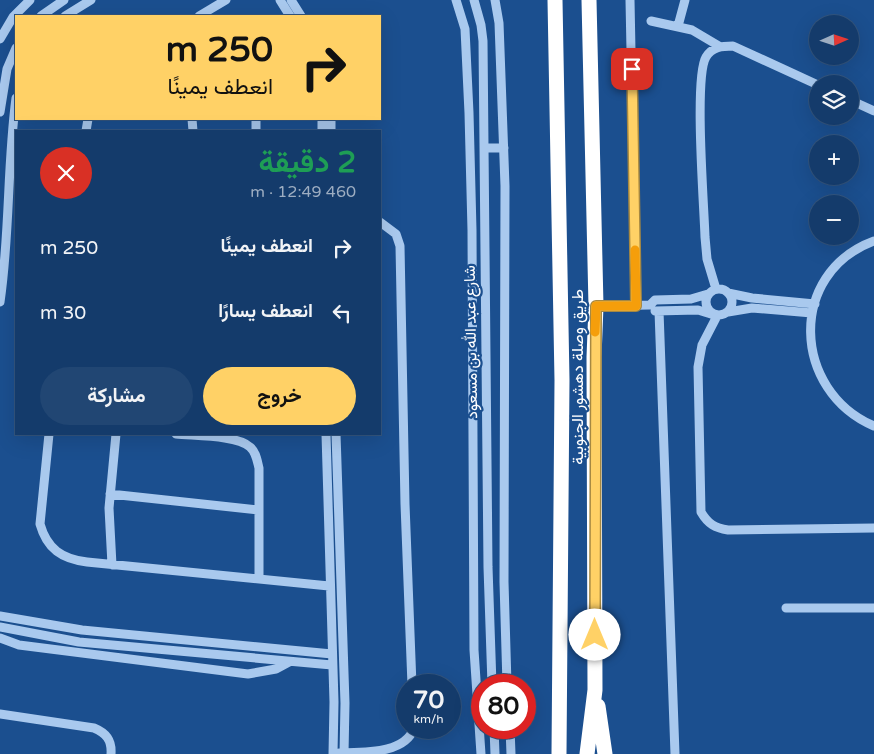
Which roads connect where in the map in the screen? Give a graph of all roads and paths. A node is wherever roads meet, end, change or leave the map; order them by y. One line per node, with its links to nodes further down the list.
1 (30, 0): 21 (street)
2 (64, 0): 15 (street)
3 (91, 0): 16 (street)
4 (226, 0): 14 (street)
5 (280, 0): 17 (street)
6 (291, 0): 18 (street)
7 (456, 0): 35 (street)
8 (474, 0): 31 (street, شارع عبد الله بن مسعود)
9 (495, 0): 32 (street, شارع عبد الله بن مسعود)
10 (555, 0): 92 (highway, طريق وصلة دهشور الجنوبية)
11 (589, 0): 44 (highway, طريق وصلة دهشور الجنوبية)
12 (630, 0): 45 (street)
13 (685, 0): 20 (street)
14 (214, 12)
15 (42, 15)
16 (67, 15)
17 (289, 15)
18 (300, 15)
19 (650, 21): 20 (street)
20 (678, 26): 22 (street)
21 (0, 39)
22 (719, 46): 24 (street); 39 (street)
23 (15, 50): 25 (street)
24 (809, 81)
25 (2, 96): 26 (street); 30 (street)
26 (15, 98)
27 (15, 104): 33 (street)
28 (859, 104): 29 (street)
29 (874, 111)
30 (0, 112)
31 (484, 148): 32 (street); 34 (street, شارع عبد الله بن مسعود)
32 (504, 148): 80 (street, شارع عبد الله بن مسعود)
33 (4, 172): 38 (street)
34 (485, 202): 35 (street); 50 (street, شارع عبد الله بن مسعود)
35 (471, 203): 51 (street)
36 (381, 223): 78 (street)
37 (874, 241): 46 (street)
38 (2, 271): 42 (street)
39 (716, 289): 40 (street); 41 (street)
40 (728, 292): 46 (street); 48 (street)
41 (708, 294): 43 (street); 49 (street)
42 (0, 302)
43 (650, 305): 45 (street); 47 (street)
44 (596, 306): 45 (street); 81 (highway, طريق وصلة دهشور الجنوبية)
45 (636, 306)
46 (814, 308): 48 (street); 52 (street)
47 (659, 311): 49 (street); 95 (street)
48 (728, 312): 49 (street)
49 (714, 315): 62 (street)
50 (487, 406): 51 (street); 60 (street, شارع عبد الله بن مسعود)
51 (474, 407): 59 (street)
52 (874, 426)
53 (50, 435): 63 (street)
54 (116, 435): 58 (street)
55 (185, 435): 61 (street)
56 (326, 435): 65 (street)
57 (336, 435): 69 (street)
58 (110, 494): 61 (street); 63 (street)
59 (474, 502): 60 (street); 66 (street)
60 (488, 502): 67 (street, شارع عبد الله بن مسعود)
61 (259, 510): 64 (street)
62 (874, 528)
63 (112, 565): 64 (street)
64 (259, 579): 65 (street)
65 (330, 586): 68 (street)
66 (474, 598): 67 (street); 89 (street)
67 (489, 598): 79 (street, شارع عبد الله بن مسعود)
68 (330, 607): 69 (street); 75 (street)
69 (341, 607): 86 (street)
70 (786, 608): 71 (street)
71 (874, 608)
72 (0, 616): 75 (street)
73 (0, 627): 76 (street)
74 (0, 638): 76 (street)
75 (332, 654): 77 (street)
76 (289, 662): 77 (street)
77 (332, 666): 88 (street)
78 (412, 674)
79 (492, 674)
80 (507, 674)
81 (595, 690): 93 (highway, طريق وصلة دهشور الجنوبية); 94 (highway)
82 (0, 714): 87 (street)
83 (408, 739): 86 (street)
84 (494, 739): 90 (street)
85 (510, 739): 91 (street)
86 (344, 753): 88 (street)
87 (110, 754)
88 (334, 754)
89 (481, 754)
90 (495, 754)
91 (511, 754)
92 (559, 754)
93 (588, 754)
94 (606, 754)
95 (675, 754)

